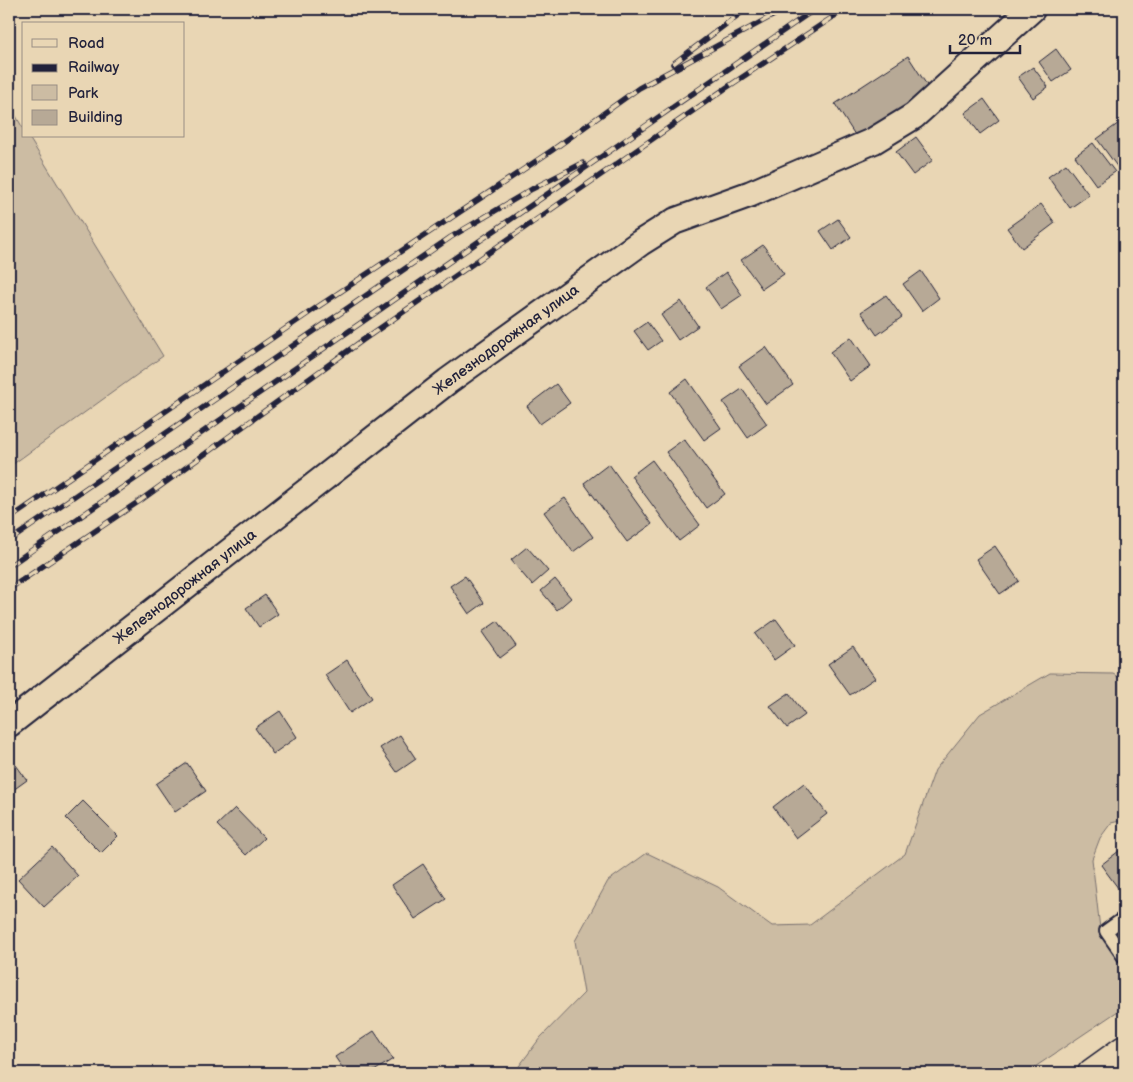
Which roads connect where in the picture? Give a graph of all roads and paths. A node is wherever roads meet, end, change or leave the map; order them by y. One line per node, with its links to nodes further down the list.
1 (1032, 9): 2 (street, Железнодорожная улица)
2 (9, 724)
3 (1124, 918): 4 (lane)
4 (1124, 956)
5 (1124, 1050): 6 (main road)
6 (1092, 1073)

